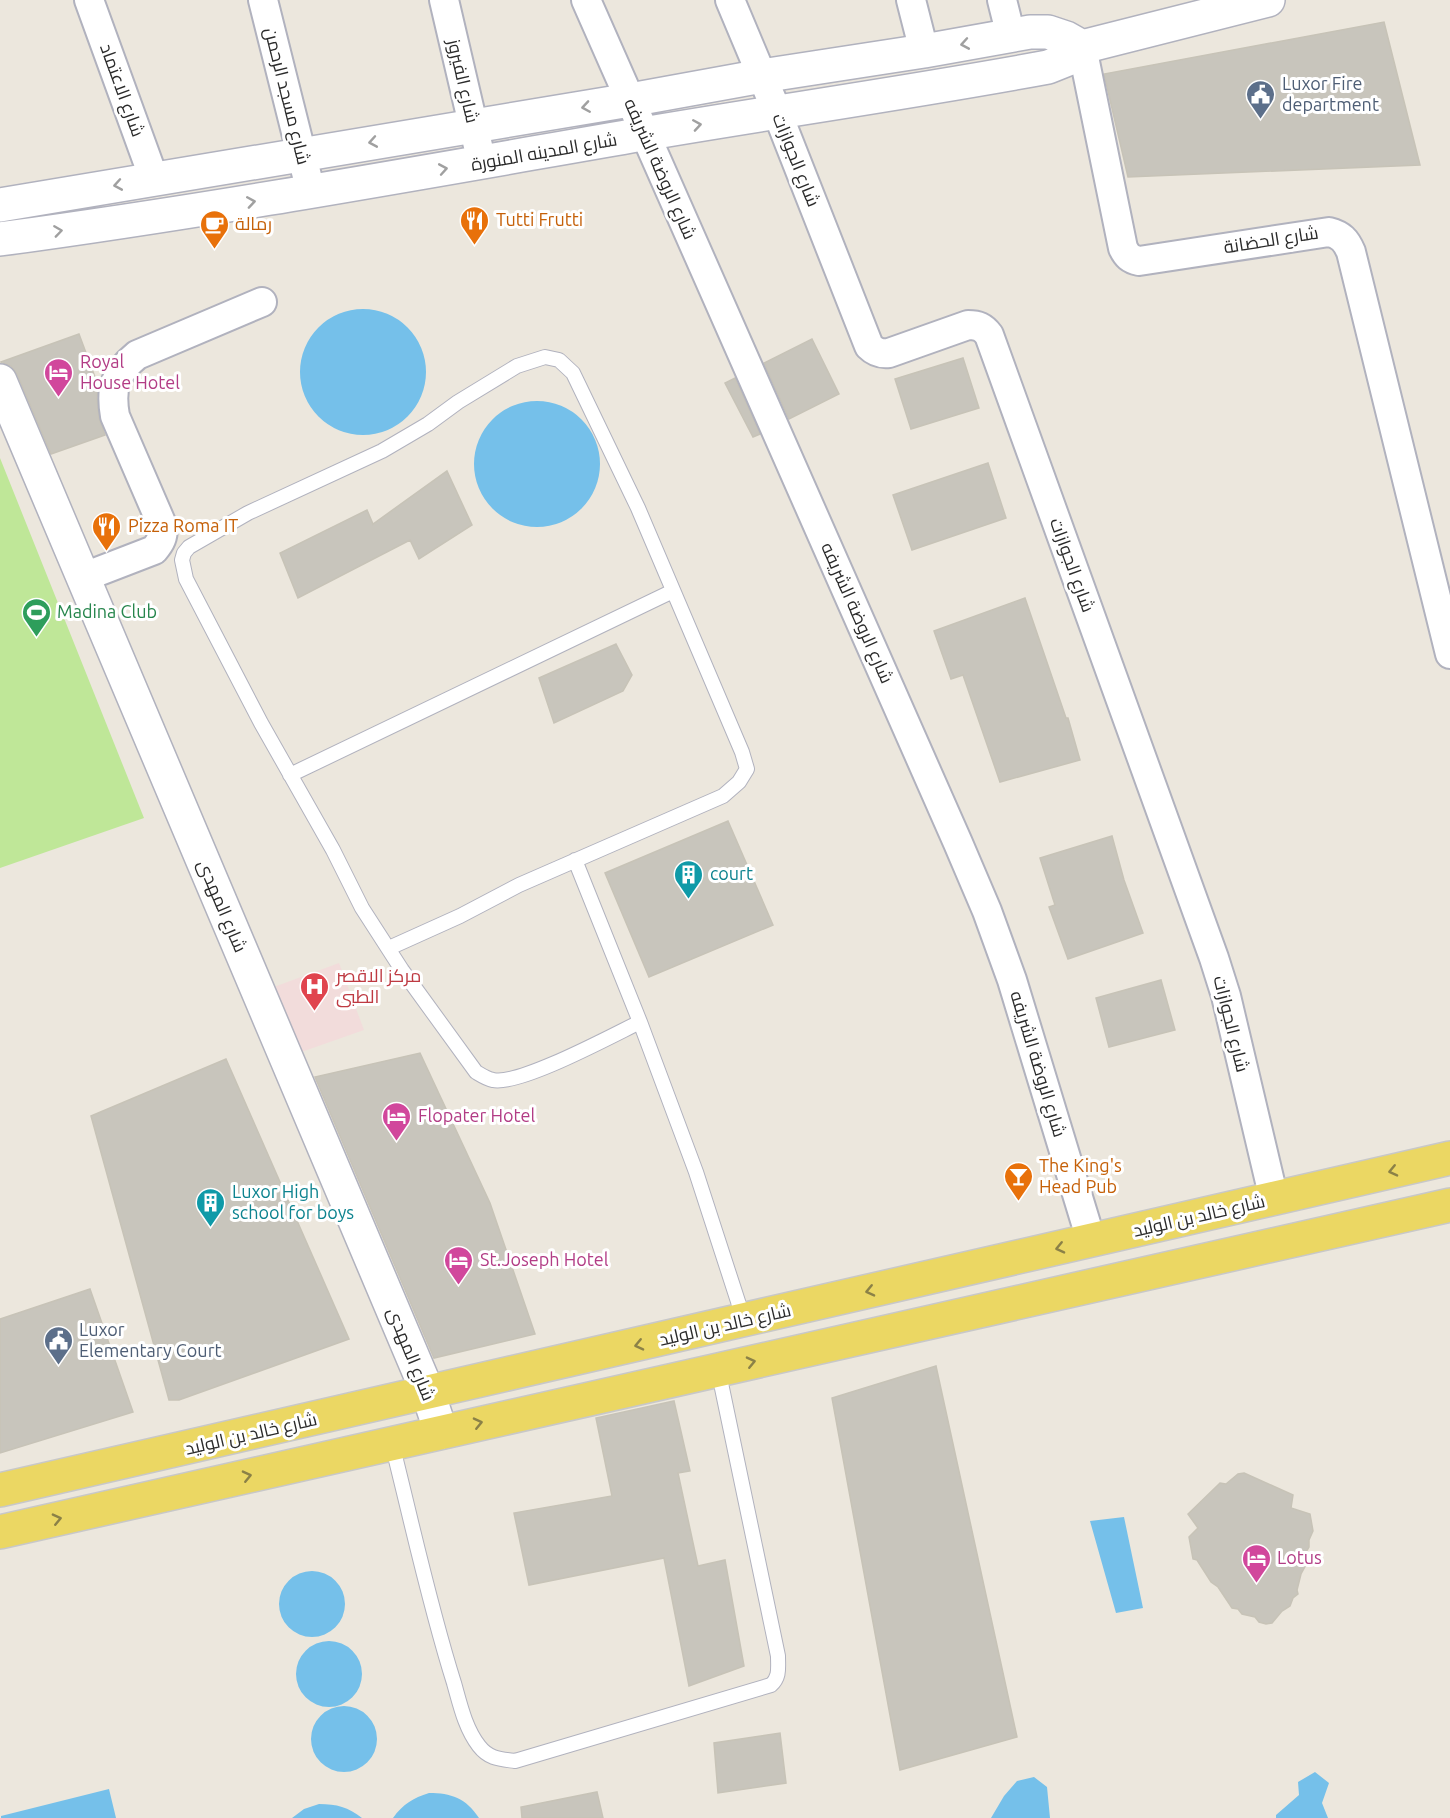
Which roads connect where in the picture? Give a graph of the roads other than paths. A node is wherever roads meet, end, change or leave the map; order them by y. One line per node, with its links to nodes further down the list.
1 (89, 0): 19 (street, شارع الاعتماد)
2 (263, 0): 17 (street, شارع مسجد الرحمن)
3 (444, 0): 15 (street, شارع الفيروز)
4 (586, 0): 13 (street, شارع الروضة الشريفه)
5 (730, 0): 12 (street, شارع الجوازات)
6 (911, 0): 11 (street)
7 (1002, 0): 9 (street)
8 (1268, 0): 10 (main road, شارع المدينه المنورة)
9 (1011, 36): 10 (main road, شارع المدينه المنورة); 11 (main road, شارع المدينه المنورة, one-way to 11)
10 (1082, 47): 14 (main road, شارع المدينه المنورة); 27 (street, شارع الحضانة)
11 (924, 51): 12 (main road, شارع المدينه المنورة)
12 (762, 76): 13 (main road, شارع المدينه المنورة); 14 (street, شارع الجوازات)
13 (630, 100): 15 (main road, شارع المدينه المنورة, one-way to 15); 16 (street, شارع الروضة الشريفه)
14 (777, 112): 16 (main road, شارع المدينه المنورة, one-way to 14); 33 (street, شارع الجوازات)
15 (473, 125): 17 (main road, شارع المدينه المنورة, one-way to 17); 18 (street, شارع الفيروز)
16 (645, 134): 18 (main road, شارع المدينه المنورة); 35 (street, شارع الروضة الشريفه)
17 (302, 154): 19 (main road, شارع المدينه المنورة); 20 (street, شارع مسجد الرحمن)
18 (482, 162): 20 (main road, شارع المدينه المنورة, one-way to 18)
19 (154, 179): 21 (main road, شارع المدينه المنورة, one-way to 21)
20 (311, 192): 22 (main road, شارع المدينه المنورة, one-way to 20)
21 (0, 205)
22 (0, 239)
23 (262, 302): 25 (street)
24 (0, 381): 25 (main road, شارع المهدى)
25 (84, 577): 39 (main road, شارع المهدى)
26 (673, 591): 28 (lane); 28 (lane); 29 (lane)
27 (1450, 654)
28 (290, 775): 30 (lane)
29 (575, 860): 30 (lane); 31 (lane)
30 (389, 948): 31 (lane)
31 (640, 1022): 36 (lane)
32 (1450, 1158): 33 (main road, شارع خالد بن الوليد, one-way to 33)
33 (1274, 1198): 35 (main road, شارع خالد بن الوليد)
34 (1450, 1205): 38 (main road, one-way to 34)
35 (1091, 1240): 36 (main road, شارع خالد بن الوليد, one-way to 36)
36 (744, 1320): 37 (main road, شارع خالد بن الوليد)
37 (708, 1329): 38 (main road); 39 (main road, شارع خالد بن الوليد, one-way to 39)
38 (718, 1369): 40 (main road, one-way to 38); 41 (lane)
39 (428, 1394): 40 (main road, شارع المهدى); 42 (main road, شارع خالد بن الوليد)
40 (441, 1432): 41 (main road)
41 (392, 1444): 43 (main road, one-way to 41)
42 (0, 1491)
43 (0, 1532)

